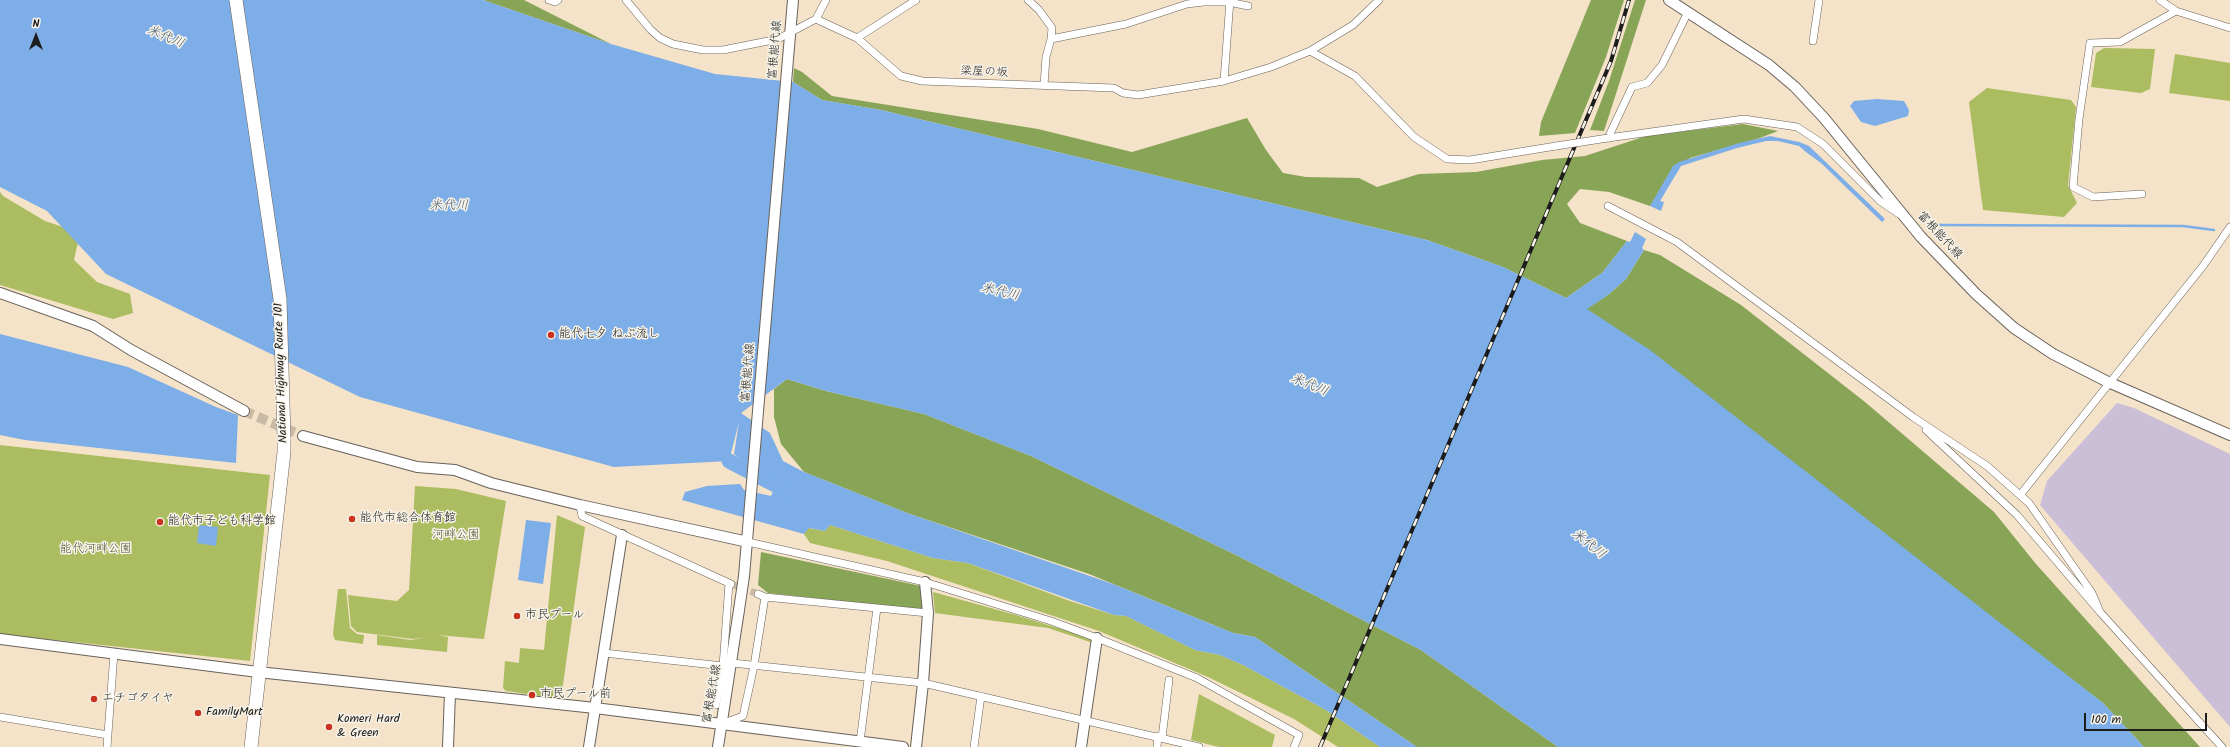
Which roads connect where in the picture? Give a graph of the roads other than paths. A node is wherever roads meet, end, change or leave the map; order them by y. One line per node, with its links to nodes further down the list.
1 (236, 0): 51 (highway, National Highway Route 101, bridge)
2 (549, 0): 3 (street)
3 (558, 0)
4 (626, 0): 19 (street)
5 (794, 0): 19 (street, 富根能代線)
6 (826, 0): 17 (street)
7 (916, 0): 20 (street)
8 (1028, 0): 21 (street)
9 (1244, 0): 14 (street)
10 (1379, 0): 23 (street, 梁屋の坂)
11 (1669, 0): 16 (street, 富根能代線)
12 (1819, 0): 22 (street)
13 (2160, 0): 15 (street)
14 (1229, 1): 21 (street); 24 (street)
15 (2176, 11): 18 (street); 27 (street)
16 (1688, 12): 26 (street); 29 (street, 富根能代線)
17 (816, 19): 19 (street); 20 (street, 梁屋の坂)
18 (2230, 28)
19 (791, 33): 40 (street, 富根能代線)
20 (857, 38): 25 (street, 梁屋の坂)
21 (1051, 40): 25 (street)
22 (1813, 41)
23 (1310, 51): 24 (street, 梁屋の坂); 26 (street, bridge)
24 (1224, 81): 25 (street, 梁屋の坂)
25 (1044, 85)
26 (1608, 138): 29 (street)
27 (2142, 194)
28 (1608, 206): 34 (street)
29 (1904, 217): 32 (street, 富根能代線)
30 (2230, 227): 32 (street)
31 (0, 293): 33 (street)
32 (2108, 382): 35 (street, 富根能代線); 37 (street)
33 (244, 411)
34 (1913, 417): 37 (street); 43 (street)
35 (2230, 435)
36 (302, 436): 38 (street)
37 (2020, 495): 43 (street)
38 (580, 505): 39 (street); 40 (street)
39 (622, 535): 48 (street); 49 (street)
40 (748, 542): 41 (street); 49 (street, 富根能代線, bridge)
41 (925, 582): 44 (street); 45 (street)
42 (877, 608): 44 (street); 50 (street); 52 (street)
43 (2100, 612): 77 (street)
44 (928, 613): 54 (street)
45 (1097, 638): 60 (street); 76 (street)
46 (0, 639): 47 (street)
47 (114, 653): 51 (street); 62 (street)
48 (604, 653): 49 (street); 58 (street)
49 (728, 665): 50 (street); 57 (street); 61 (street, 富根能代線)
50 (754, 666): 52 (street); 61 (street)
51 (258, 672): 55 (street); 66 (highway, National Highway Route 101)
52 (867, 677): 54 (street); 64 (street)
53 (1169, 680): 63 (street)
54 (923, 683): 56 (street); 71 (street)
55 (450, 693): 58 (street); 67 (street)
56 (981, 696): 60 (street); 72 (street)
57 (716, 706)
58 (595, 708): 61 (street); 68 (street)
59 (0, 717): 62 (street)
60 (1086, 721): 63 (street); 73 (street)
61 (721, 724): 64 (street); 69 (street, 富根能代線)
62 (108, 736): 65 (street)
63 (1160, 737): 74 (street); 75 (street)
64 (860, 742): 70 (street)
65 (106, 747)
66 (250, 747)
67 (448, 747)
68 (589, 747)
69 (718, 747)
70 (903, 747)
71 (916, 747)
72 (974, 747)
73 (1081, 747)
74 (1157, 747)
75 (1199, 747)
76 (1294, 747)
77 (2222, 747)

